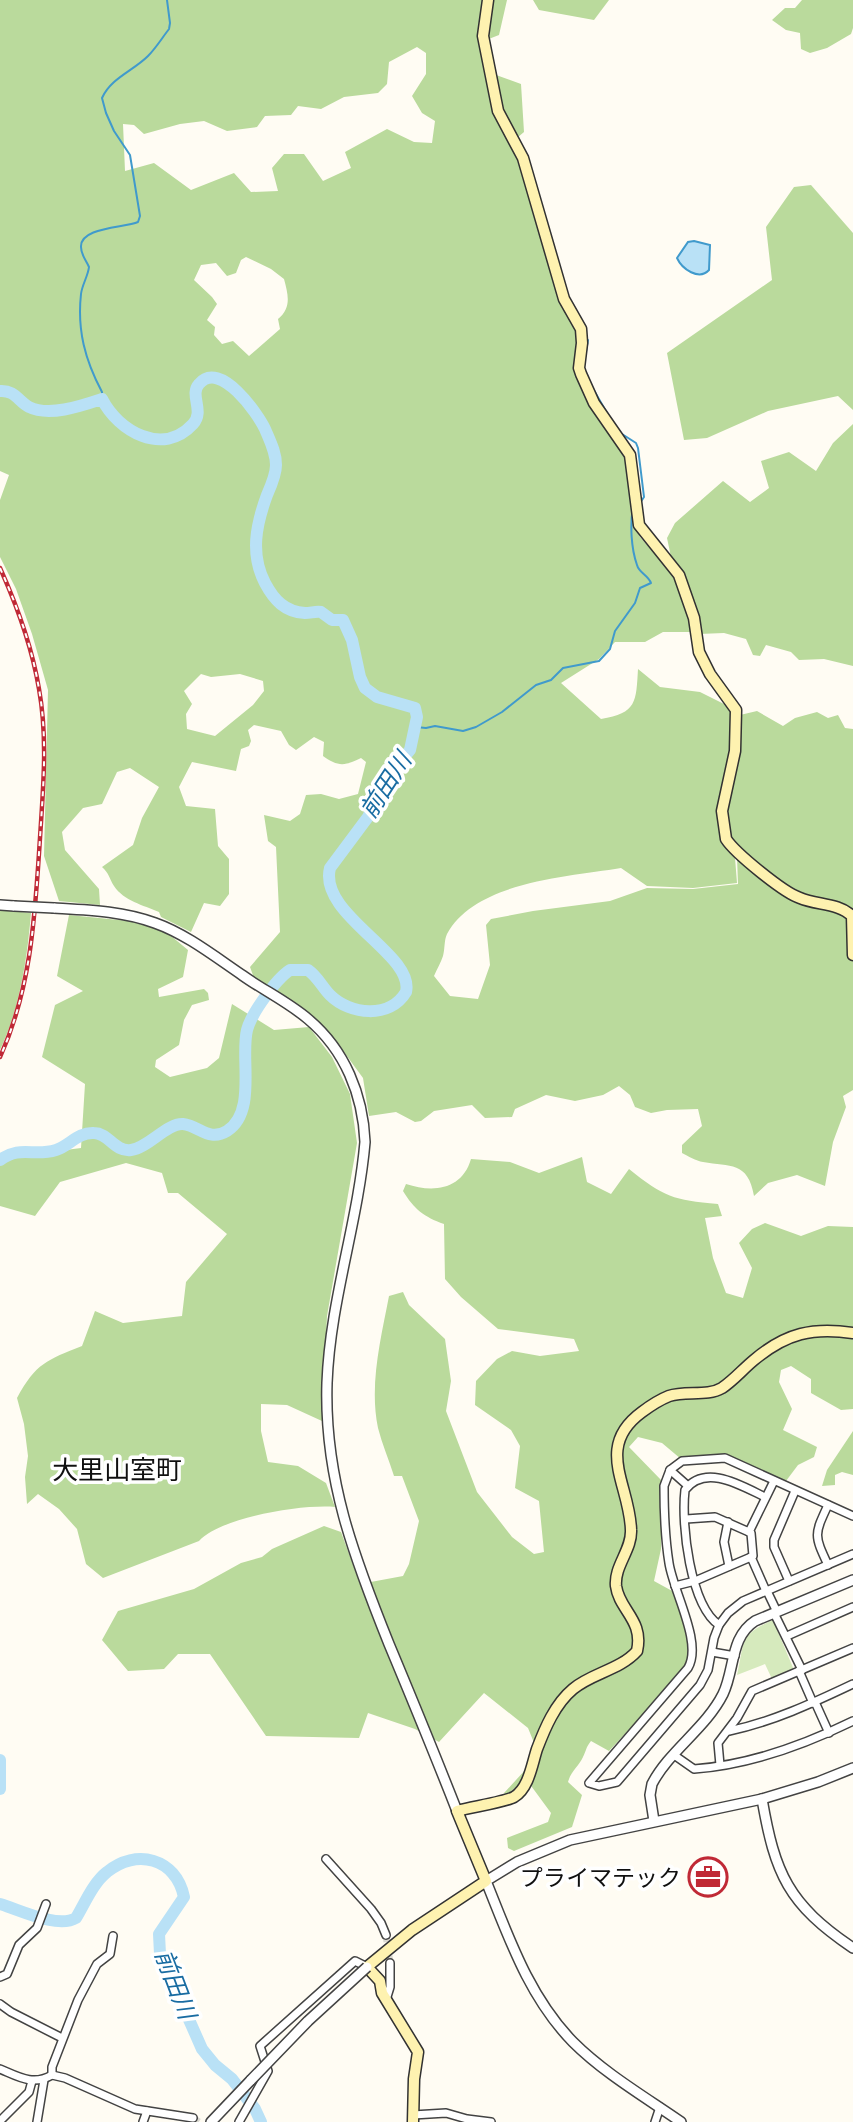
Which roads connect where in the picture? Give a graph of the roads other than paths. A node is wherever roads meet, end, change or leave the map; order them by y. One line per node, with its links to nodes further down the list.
1 (488, 0): 3 (main road)
2 (0, 905): 42 (street, bridge)
3 (853, 955)
4 (853, 1333): 42 (main road)
5 (670, 1470): 6 (street); 7 (street); 22 (street)
6 (774, 1481): 8 (street); 9 (street)
7 (688, 1486): 9 (street); 12 (street)
8 (795, 1491): 10 (street); 21 (street)
9 (765, 1497): 14 (street)
10 (828, 1505): 11 (street); 17 (street)
11 (853, 1516)
12 (686, 1519): 13 (street); 20 (street)
13 (728, 1522): 14 (street); 18 (street)
14 (749, 1532): 16 (street)
15 (853, 1554): 17 (street)
16 (751, 1557): 18 (street); 23 (street)
17 (828, 1565): 21 (street)
18 (729, 1566): 20 (street)
19 (853, 1580): 25 (street)
20 (695, 1581): 22 (street); 26 (street)
21 (789, 1581): 23 (street)
22 (675, 1586): 29 (street)
23 (766, 1591): 25 (street); 26 (street)
24 (853, 1607): 27 (street)
25 (775, 1612): 27 (street); 31 (street)
26 (719, 1625): 30 (street)
27 (787, 1636): 32 (street)
28 (853, 1648): 32 (street)
29 (694, 1652): 30 (street); 30 (street)
30 (712, 1653): 31 (street)
31 (735, 1656): 38 (street)
32 (801, 1670): 34 (street); 36 (street)
33 (853, 1684): 34 (street)
34 (814, 1702): 36 (street); 37 (street)
35 (853, 1721): 37 (street)
36 (729, 1731): 39 (street)
37 (829, 1733): 39 (street)
38 (674, 1755): 39 (street); 43 (street)
39 (720, 1765)
40 (853, 1768): 41 (street)
41 (762, 1799): 43 (street); 49 (street)
42 (457, 1811): 45 (main road)
43 (654, 1821): 45 (street)
44 (326, 1859): 47 (street)
45 (486, 1881): 51 (main road); 60 (street)
46 (45, 1907): 52 (street)
47 (386, 1935)
48 (113, 1936): 55 (street)
49 (853, 1948)
50 (390, 1963): 53 (street)
51 (367, 1967): 53 (main road); 67 (street, bridge); 68 (street)
52 (0, 1977)
53 (386, 2000): 63 (main road)
54 (0, 2004): 55 (street)
55 (62, 2038): 57 (street)
56 (0, 2069): 59 (street)
57 (52, 2075): 58 (street); 61 (street)
58 (44, 2080): 59 (street); 65 (street)
59 (33, 2081): 64 (street)
60 (660, 2107): 70 (street); 71 (street)
61 (147, 2111): 62 (street); 66 (street)
62 (193, 2118)
63 (413, 2118): 69 (street)
64 (0, 2121)
65 (37, 2122)
66 (143, 2122)
67 (211, 2122)
68 (239, 2122)
69 (491, 2122)
70 (655, 2122)
71 (681, 2122)

